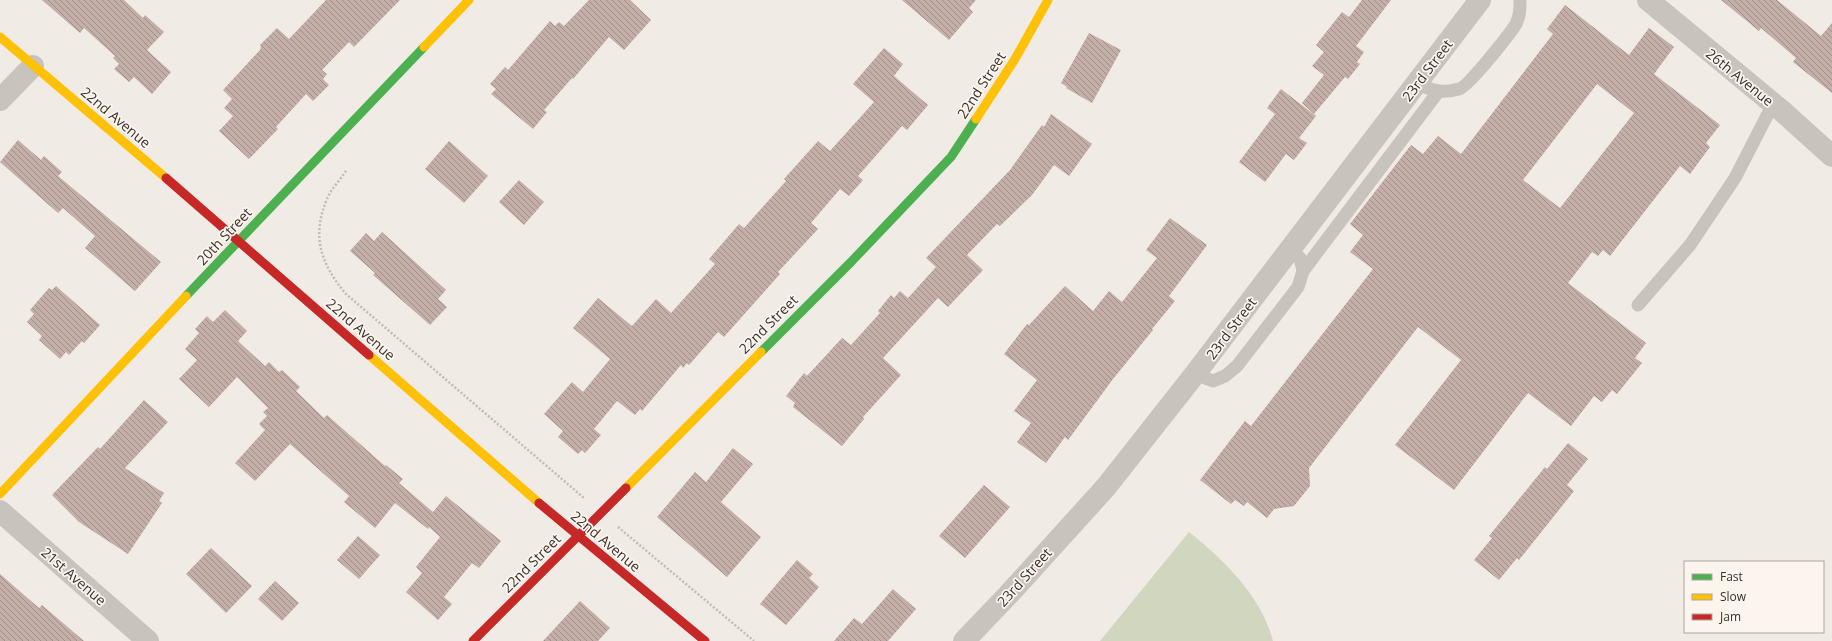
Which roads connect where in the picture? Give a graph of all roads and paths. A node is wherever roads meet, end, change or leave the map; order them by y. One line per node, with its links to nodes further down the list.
1 (469, 0): 14 (street, 20th Street)
2 (1048, 0): 21 (street, 22nd Street)
3 (1480, 0): 8 (street, 23rd Street)
4 (1520, 0): 9 (lane)
5 (1648, 0): 11 (street, 26th Avenue)
6 (0, 37): 7 (street, 22nd Avenue)
7 (33, 66): 10 (street); 14 (street, 22nd Avenue)
8 (1417, 84): 9 (lane); 15 (street, 23rd Street)
9 (1438, 92): 16 (lane)
10 (0, 100)
11 (1773, 104): 12 (street, 26th Avenue); 17 (lane)
12 (1832, 156)
13 (346, 171): 21 (path)
14 (239, 240): 19 (street, 20th Street); 22 (street, 22nd Avenue)
15 (1291, 249): 16 (lane); 18 (street, 23rd Street)
16 (1303, 271): 18 (lane)
17 (1638, 305)
18 (1195, 374): 27 (street, 23rd Street)
19 (0, 494)
20 (0, 512): 23 (street, 21st Avenue)
21 (600, 513): 22 (street, 22nd Street); 26 (path)
22 (578, 535): 24 (street, 22nd Street); 25 (street, 22nd Avenue)
23 (148, 641)
24 (473, 641)
25 (705, 641)
26 (754, 641)
27 (964, 641)

